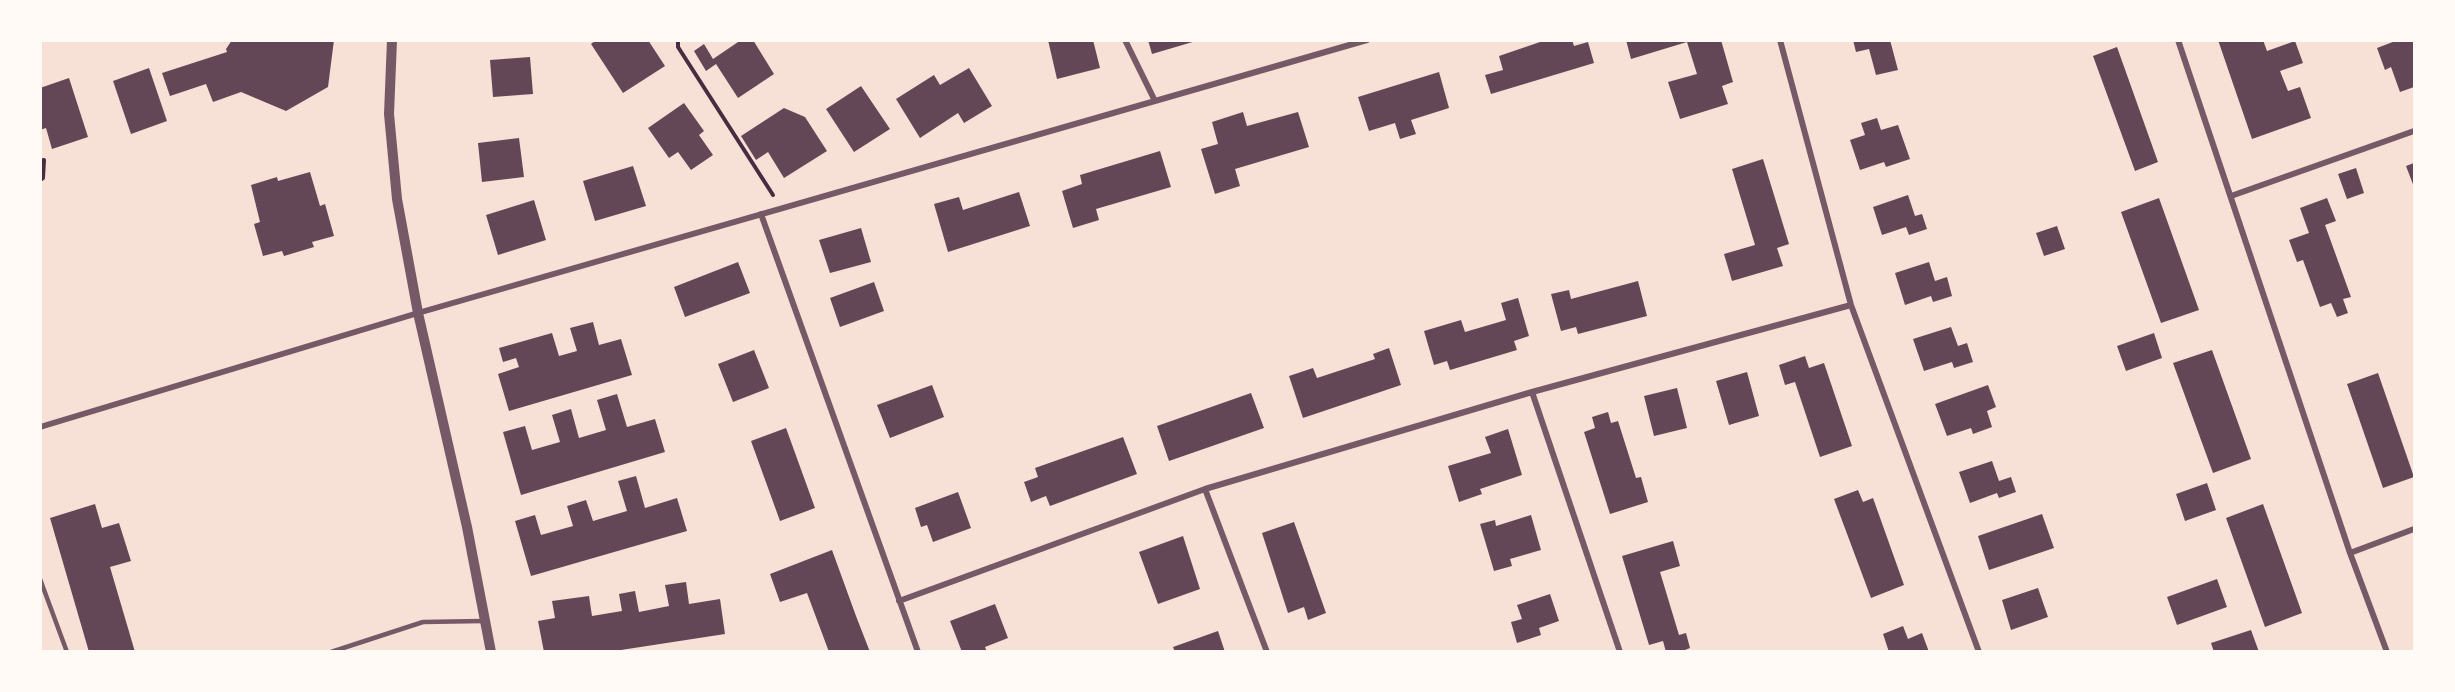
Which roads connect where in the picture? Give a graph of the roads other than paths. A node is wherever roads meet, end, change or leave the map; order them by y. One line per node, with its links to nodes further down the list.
1 (392, 40): 11 (street)
2 (1125, 40): 6 (street)
3 (1366, 40): 6 (street)
4 (1780, 40): 10 (street)
5 (2178, 40): 8 (street)
6 (1155, 101): 9 (street)
7 (2415, 131): 8 (street)
8 (2231, 195): 16 (street)
9 (761, 214): 11 (street); 18 (street)
10 (1851, 305): 12 (street); 26 (street)
11 (418, 313): 13 (street); 19 (street)
12 (1532, 392): 14 (street); 25 (street)
13 (40, 427)
14 (1205, 489): 18 (street); 24 (street)
15 (2415, 529): 16 (street)
16 (2350, 553): 27 (street)
17 (40, 579): 20 (lane)
18 (898, 601): 23 (street)
19 (486, 621): 21 (lane); 22 (street)
20 (68, 651)
21 (331, 651)
22 (491, 651)
23 (918, 651)
24 (1267, 651)
25 (1620, 651)
26 (1979, 651)
27 (2387, 651)

